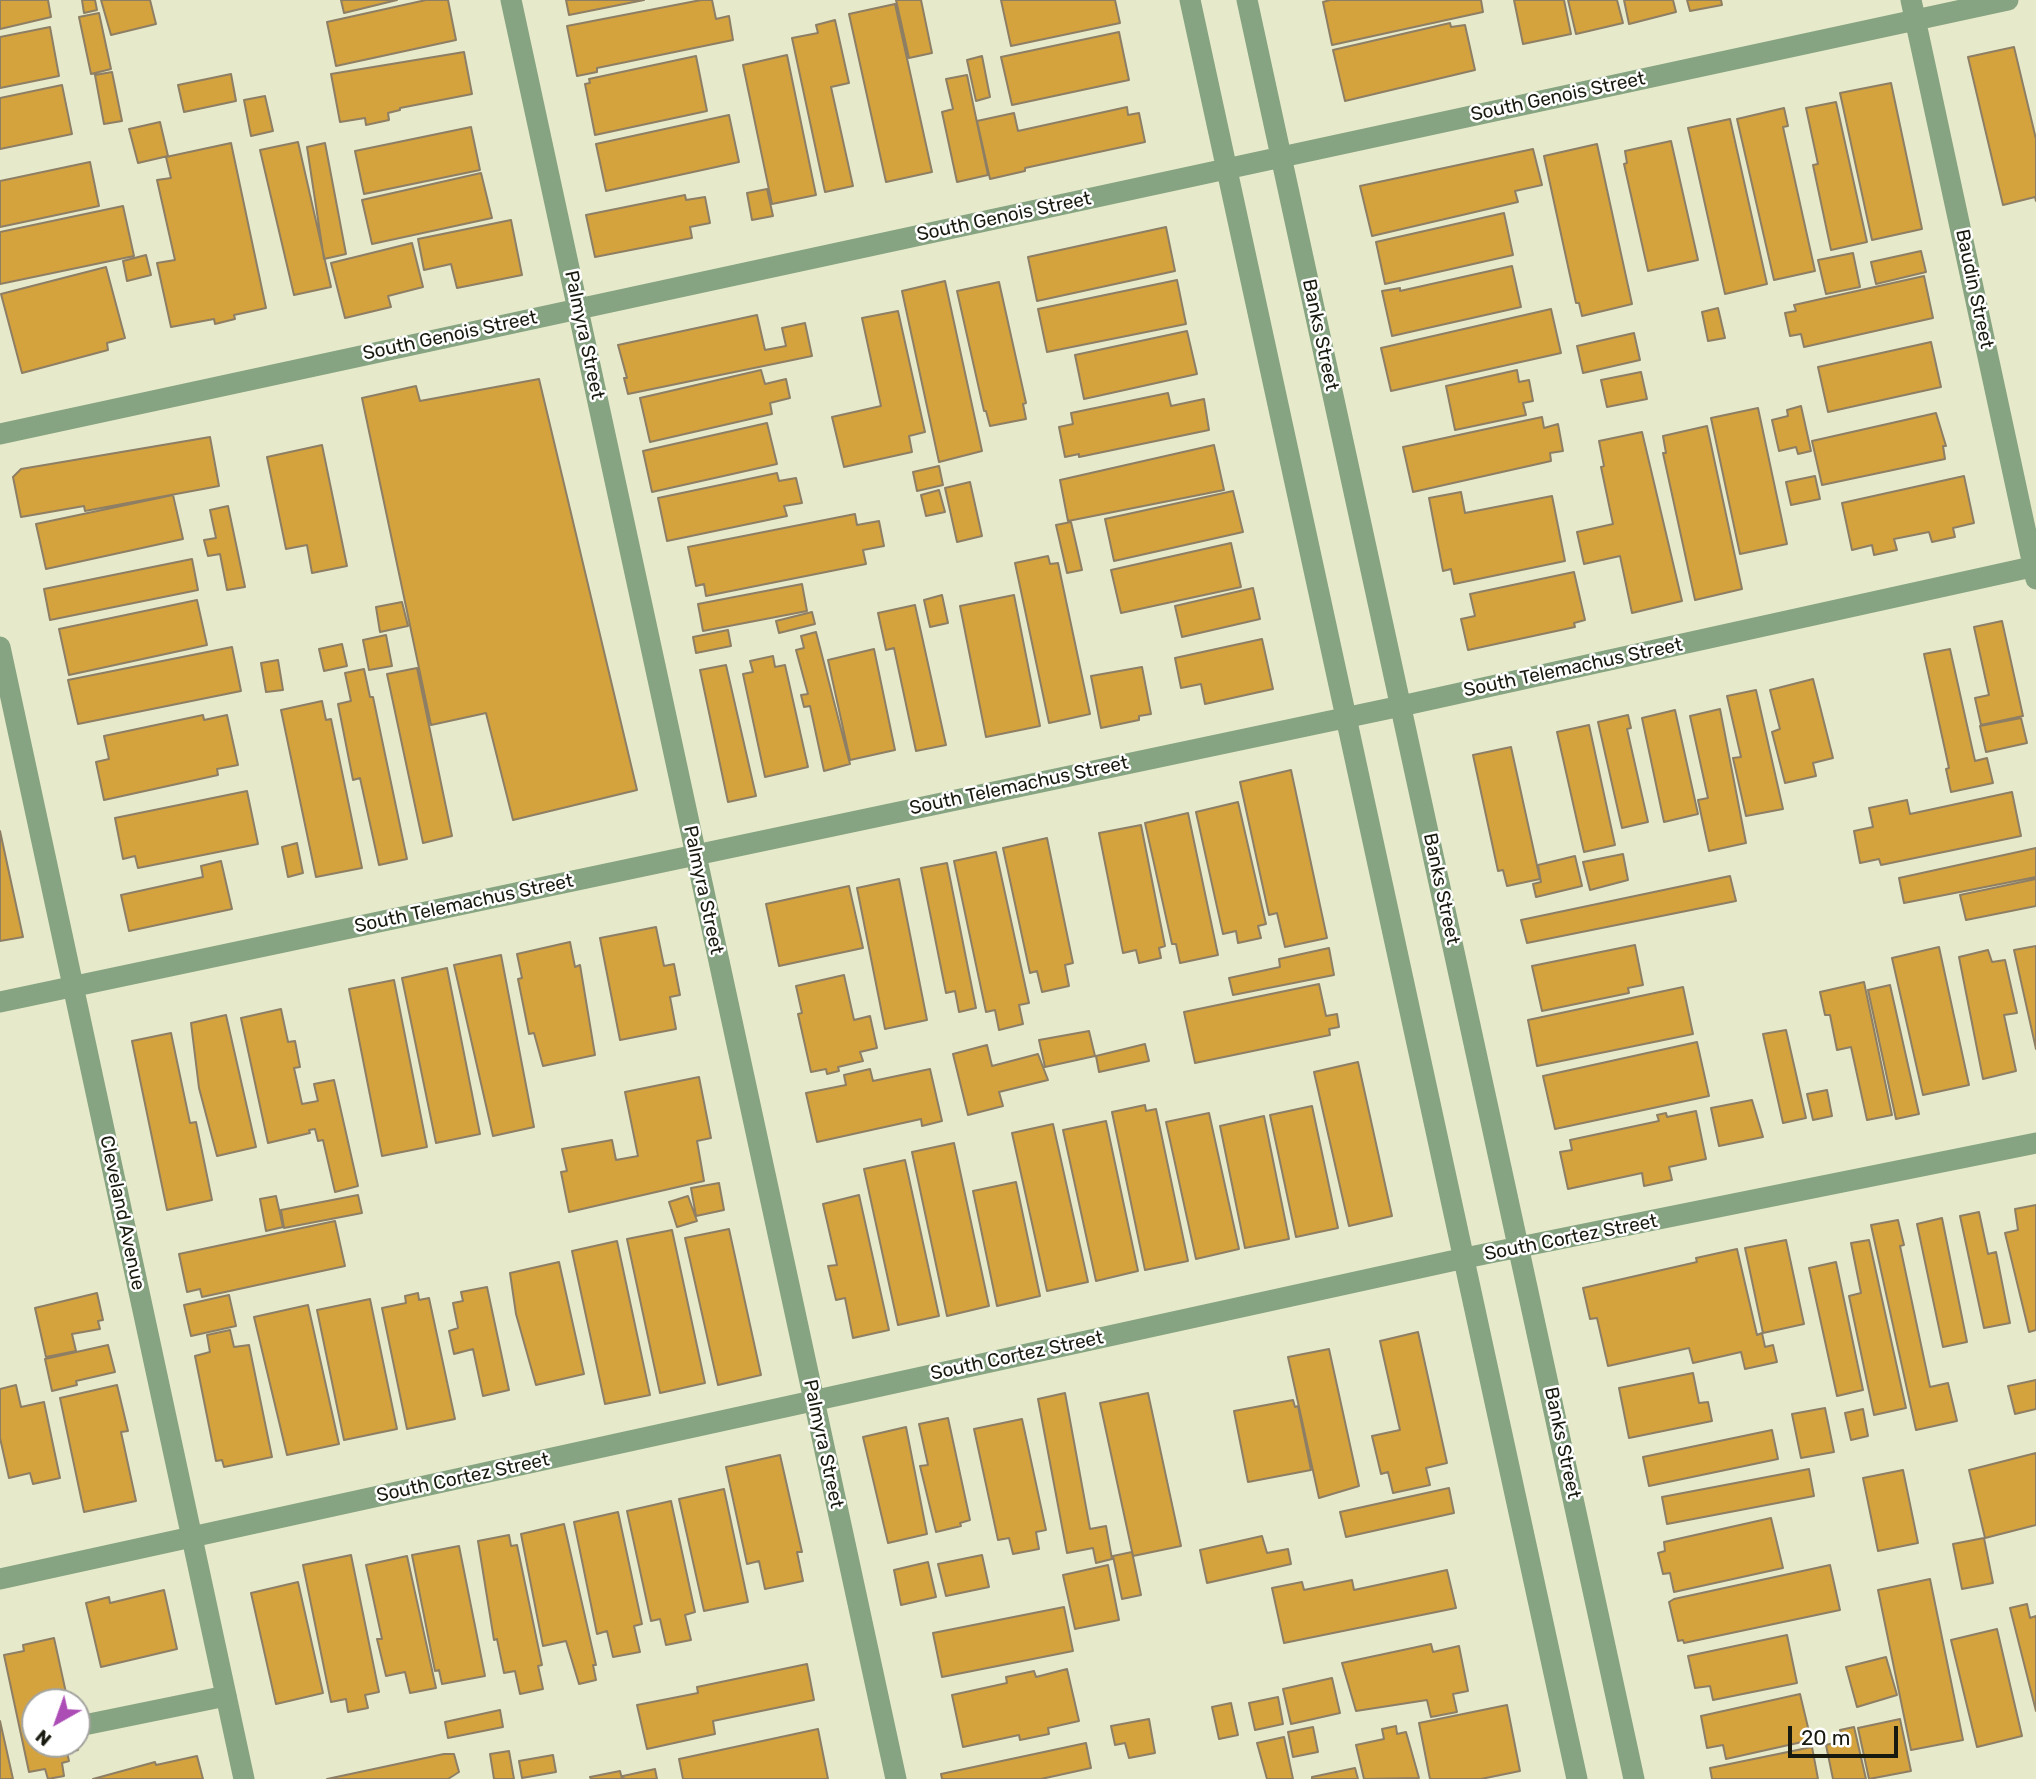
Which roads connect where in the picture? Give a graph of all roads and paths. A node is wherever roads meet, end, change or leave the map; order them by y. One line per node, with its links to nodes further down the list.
1 (511, 0): 8 (street, Palmyra Street)
2 (1191, 0): 7 (street)
3 (1247, 0): 6 (street, Banks Street)
4 (2008, 0): 5 (street, South Genois Street)
5 (1914, 10): 6 (street, South Genois Street); 10 (street, Baudin Street)
6 (1282, 157): 7 (street, South Genois Street); 12 (street, Banks Street)
7 (1227, 169): 8 (street, South Genois Street); 13 (street)
8 (578, 309): 9 (street, South Genois Street); 14 (street, Palmyra Street)
9 (0, 433)
10 (2035, 571): 12 (street, South Telemachus Street)
11 (0, 647): 15 (street, Cleveland Avenue)
12 (1401, 706): 13 (street, South Telemachus Street); 18 (street, Banks Street)
13 (1347, 717): 14 (street, South Telemachus Street); 19 (street)
14 (696, 855): 15 (street, South Telemachus Street); 20 (street, Palmyra Street)
15 (73, 986): 16 (street, South Telemachus Street); 21 (street, Cleveland Avenue)
16 (0, 1002)
17 (2036, 1143): 18 (street, South Cortez Street)
18 (1520, 1249): 19 (street, South Cortez Street); 28 (street, Banks Street)
19 (1465, 1258): 20 (street, South Cortez Street); 27 (street)
20 (814, 1401): 21 (street, South Cortez Street); 26 (street, Palmyra Street)
21 (191, 1537): 22 (street, South Cortez Street); 23 (street, Cleveland Avenue)
22 (0, 1579)
23 (226, 1696): 24 (street); 25 (street, Cleveland Avenue)
24 (91, 1724)
25 (244, 1779)
26 (896, 1779)
27 (1577, 1779)
28 (1634, 1779)

